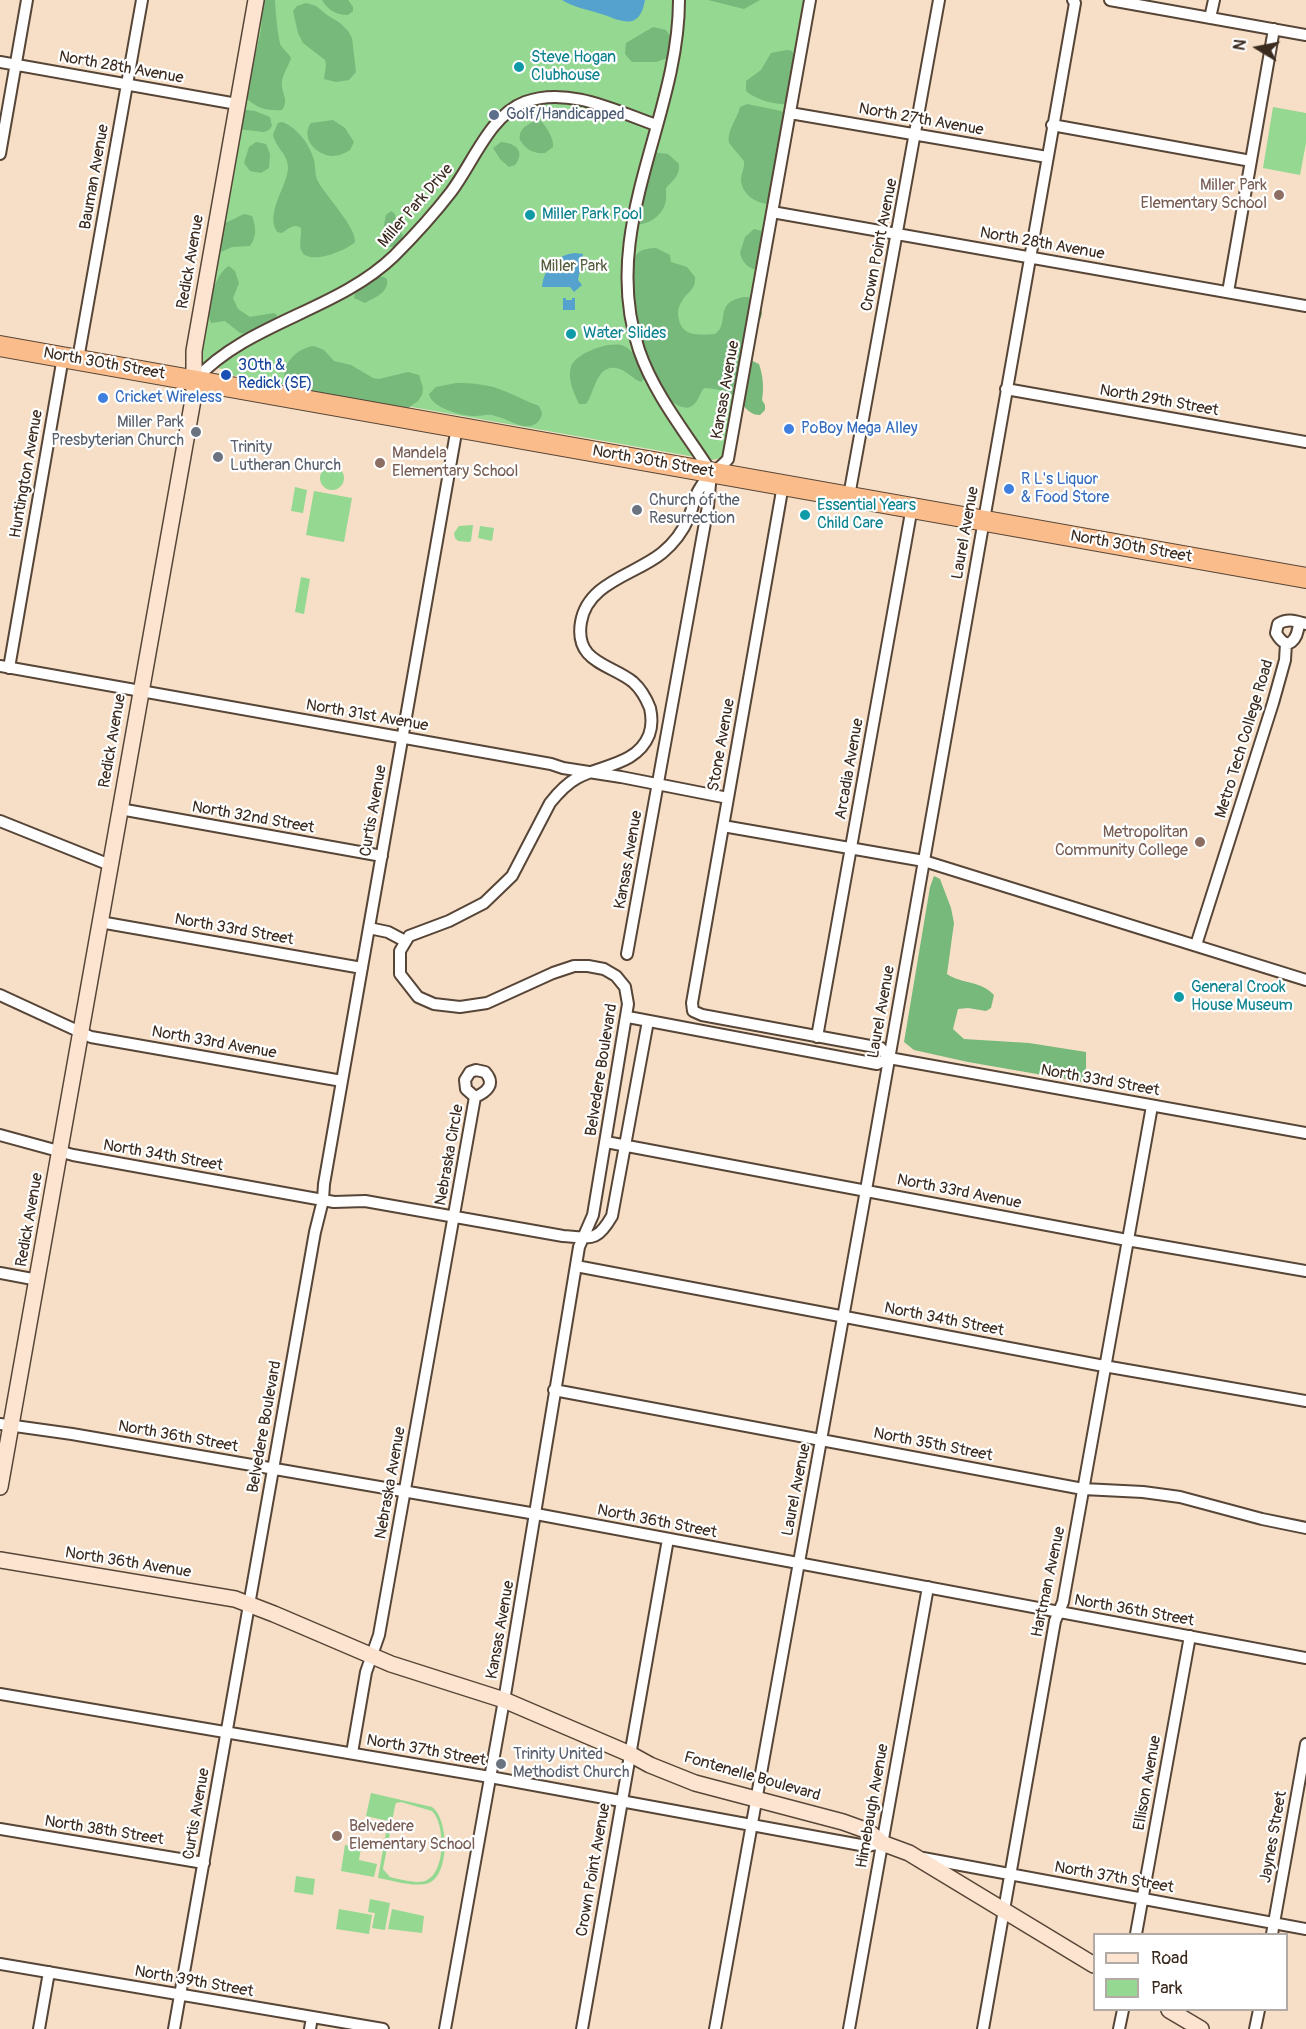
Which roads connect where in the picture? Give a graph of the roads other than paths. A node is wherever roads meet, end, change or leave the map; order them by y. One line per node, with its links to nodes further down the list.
1 (27, 0): 14 (street)
2 (142, 0): 15 (street, Bauman Avenue)
3 (256, 0): 16 (street, Redick Avenue)
4 (679, 0): 18 (street)
5 (810, 0): 17 (street, Kansas Avenue)
6 (939, 0): 20 (street, Crown Point Avenue)
7 (1073, 0): 19 (street, Laurel Avenue)
8 (1110, 0): 10 (street)
9 (1214, 0): 10 (street)
10 (1210, 18): 11 (street)
11 (1274, 29): 12 (street); 23 (street)
12 (1306, 35)
13 (0, 62): 14 (street, North 28th Avenue)
14 (16, 65): 15 (street, North 28th Avenue); 21 (street)
15 (128, 84): 16 (street, North 28th Avenue); 30 (street, Bauman Avenue)
16 (237, 104): 31 (street, Redick Avenue)
17 (790, 113): 20 (street, North 27th Avenue); 24 (street, Kansas Avenue)
18 (656, 125): 31 (street, Miller Park Drive); 35 (street)
19 (1052, 125): 22 (street, Laurel Avenue); 23 (street)
20 (915, 134): 22 (street, North 27th Avenue); 25 (street, Crown Point Avenue)
21 (0, 154)
22 (1047, 157): 26 (street, Laurel Avenue)
23 (1251, 161): 27 (street)
24 (772, 212): 25 (street, North 28th Avenue); 35 (street, Kansas Avenue)
25 (897, 234): 26 (street, North 28th Avenue); 37 (street, Crown Point Avenue)
26 (1029, 257): 27 (street, North 28th Avenue); 32 (street, Laurel Avenue)
27 (1228, 292): 28 (street, North 28th Avenue)
28 (1306, 306)
29 (0, 346): 30 (highway, North 30th Street)
30 (70, 358): 31 (highway, North 30th Street); 43 (street, Huntington Avenue)
31 (195, 380): 33 (highway, North 30th Street); 44 (street, Redick Avenue)
32 (1006, 389): 34 (street, North 29th Street); 39 (street, Laurel Avenue)
33 (458, 427): 35 (highway, North 30th Street); 45 (street, Curtis Avenue)
34 (1306, 442)
35 (711, 472): 36 (highway, North 30th Street); 46 (street); 47 (street, Kansas Avenue)
36 (783, 485): 37 (highway, North 30th Street); 48 (street, Stone Avenue)
37 (849, 496): 38 (highway, North 30th Street)
38 (912, 507): 39 (highway, North 30th Street); 52 (street, Arcadia Avenue)
39 (983, 520): 40 (highway, North 30th Street); 54 (street, Laurel Avenue)
40 (1306, 578)
41 (1302, 623): 42 (street, Metro Tech College Road); 42 (street, Metro Tech College Road)
42 (1286, 644): 59 (street, Metro Tech College Road)
43 (4, 667): 44 (street, North 31st Avenue)
44 (140, 691): 45 (street, North 31st Avenue); 49 (street, Redick Avenue)
45 (402, 738): 46 (street, North 31st Avenue); 53 (street, Curtis Avenue)
46 (593, 772): 47 (street, North 31st Avenue); 58 (street)
47 (658, 785): 48 (street, North 31st Avenue); 60 (street, Kansas Avenue)
48 (728, 798): 51 (street, Stone Avenue)
49 (120, 809): 53 (street, North 32nd Street); 55 (street, Redick Avenue)
50 (0, 821): 55 (street)
51 (723, 826): 52 (street); 64 (street, Stone Avenue)
52 (851, 848): 54 (street); 68 (street, Arcadia Avenue)
53 (382, 856): 57 (street, Curtis Avenue)
54 (924, 861): 59 (street); 69 (street, Laurel Avenue)
55 (110, 865): 56 (street, Redick Avenue)
56 (100, 922): 61 (street, North 33rd Street); 67 (street, Redick Avenue)
57 (369, 928): 58 (street); 61 (street, Curtis Avenue)
58 (405, 941): 65 (street, Belvedere Boulevard)
59 (1196, 945): 62 (street)
60 (627, 954)
61 (362, 968): 70 (street, Curtis Avenue)
62 (1306, 980)
63 (0, 995): 67 (street)
64 (693, 1011): 68 (street, North 33rd Street)
65 (628, 1017): 66 (street, North 33rd Street); 75 (street, Belvedere Boulevard)
66 (648, 1021): 69 (street, North 33rd Street); 76 (street)
67 (81, 1032): 70 (street, North 33rd Avenue); 77 (street, Redick Avenue)
68 (817, 1037): 69 (street, North 33rd Street)
69 (889, 1058): 72 (street, North 33rd Street); 78 (street, Laurel Avenue)
70 (342, 1081): 79 (street, Curtis Avenue)
71 (475, 1097): 80 (street, Nebraska Circle)
72 (1152, 1106): 73 (street, North 33rd Street); 82 (street, Hartman Avenue)
73 (1306, 1133)
74 (0, 1135): 77 (street, North 34th Street)
75 (606, 1142): 76 (street, North 33rd Avenue); 81 (street, Belvedere Boulevard)
76 (627, 1145): 78 (street, North 33rd Avenue); 81 (street)
77 (60, 1152): 79 (street, North 34th Street); 86 (street, Redick Avenue)
78 (866, 1190): 82 (street, North 33rd Avenue); 87 (street, Laurel Avenue)
79 (323, 1200): 80 (street); 93 (street, Belvedere Boulevard)
80 (454, 1217): 81 (street); 96 (street, Nebraska Avenue)
81 (584, 1236): 83 (street, Kansas Avenue)
82 (1127, 1240): 84 (street, North 33rd Avenue); 88 (street, Hartman Avenue)
83 (576, 1266): 87 (street, North 34th Street); 89 (street, Kansas Avenue)
84 (1306, 1271)
85 (0, 1273): 86 (street)
86 (38, 1280): 91 (street, Redick Avenue)
87 (843, 1316): 88 (street, North 34th Street); 92 (street, Laurel Avenue)
88 (1104, 1366): 90 (street, North 34th Street); 95 (street, Hartman Avenue)
89 (554, 1390): 92 (street, North 35th Street); 97 (street, Kansas Avenue)
90 (1306, 1401)
91 (6, 1425): 93 (street, North 36th Street); 94 (street, Redick Avenue)
92 (821, 1440): 95 (street, North 35th Street); 101 (street, Laurel Avenue)
93 (273, 1468): 96 (street, North 36th Street); 103 (street, Belvedere Boulevard)
94 (0, 1488)
95 (1083, 1489): 98 (street, North 35th Street); 104 (street, Hartman Avenue)
96 (405, 1491): 97 (street, North 36th Street); 106 (street, Nebraska Avenue)
97 (536, 1514): 99 (street, North 36th Street); 109 (street, Kansas Avenue)
98 (1306, 1528)
99 (668, 1539): 101 (street, North 36th Street); 113 (street, Crown Point Avenue)
100 (0, 1560): 103 (street, North 36th Avenue)
101 (798, 1563): 102 (street, North 36th Street); 116 (street, Laurel Avenue)
102 (927, 1587): 104 (street, North 36th Street); 120 (street, Himebaugh Avenue)
103 (250, 1605): 106 (street, Fontenelle Boulevard); 110 (street, Curtis Avenue)
104 (1059, 1612): 105 (street, North 36th Street); 123 (street, Hartman Avenue)
105 (1190, 1636): 107 (street, North 36th Street); 124 (street, Ellison Avenue)
106 (372, 1656): 109 (street, Fontenelle Boulevard); 112 (street, Nebraska Avenue)
107 (1306, 1658)
108 (0, 1694): 110 (street, North 37th Street)
109 (504, 1700): 113 (street, Fontenelle Boulevard); 114 (street, Kansas Avenue)
110 (226, 1732): 112 (street, North 37th Street); 122 (street, Curtis Avenue)
111 (1306, 1744): 115 (street, Jaynes Street)
112 (352, 1753): 114 (street, North 37th Street)
113 (630, 1754): 116 (street, Fontenelle Boulevard); 117 (street, Crown Point Avenue)
114 (490, 1777): 117 (street, North 37th Street); 141 (street, Kansas Avenue)
115 (1303, 1779): 126 (street, Jaynes Street)
116 (756, 1799): 118 (street, Laurel Avenue); 120 (street, Fontenelle Boulevard)
117 (622, 1801): 118 (street, North 37th Street); 142 (street, Crown Point Avenue)
118 (752, 1825): 120 (street, North 37th Street); 143 (street, Laurel Avenue)
119 (0, 1829): 122 (street, North 38th Street)
120 (882, 1843): 121 (street, Fontenelle Boulevard); 144 (street, Himebaugh Avenue)
121 (916, 1857): 123 (street, North 37th Street); 125 (street, Fontenelle Boulevard)
122 (204, 1863): 132 (street, Curtis Avenue)
123 (1010, 1874): 124 (street, North 37th Street); 125 (street, Hartman Avenue)
124 (1143, 1899): 126 (street, North 37th Street); 128 (street, Ellison Avenue)
125 (1004, 1910): 130 (street, Fontenelle Boulevard); 145 (street, Hartman Avenue)
126 (1273, 1929): 127 (street, North 37th Street)
127 (1306, 1929)
128 (1136, 1933)
129 (0, 1964): 131 (street, North 39th Street)
130 (1093, 1964)
131 (49, 1972): 132 (street, North 39th Street); 137 (street)
132 (180, 1994): 136 (street, North 39th Street); 138 (street, Curtis Avenue)
133 (1123, 2011): 146 (street)
134 (1171, 2011): 147 (street)
135 (1259, 2011): 148 (street)
136 (312, 2017): 139 (street); 140 (street, North 39th Street)
137 (39, 2029)
138 (174, 2029)
139 (310, 2029)
140 (383, 2029)
141 (445, 2029)
142 (582, 2029)
143 (715, 2029)
144 (849, 2029)
145 (983, 2029)
146 (1119, 2029)
147 (1201, 2029)
148 (1255, 2029)

